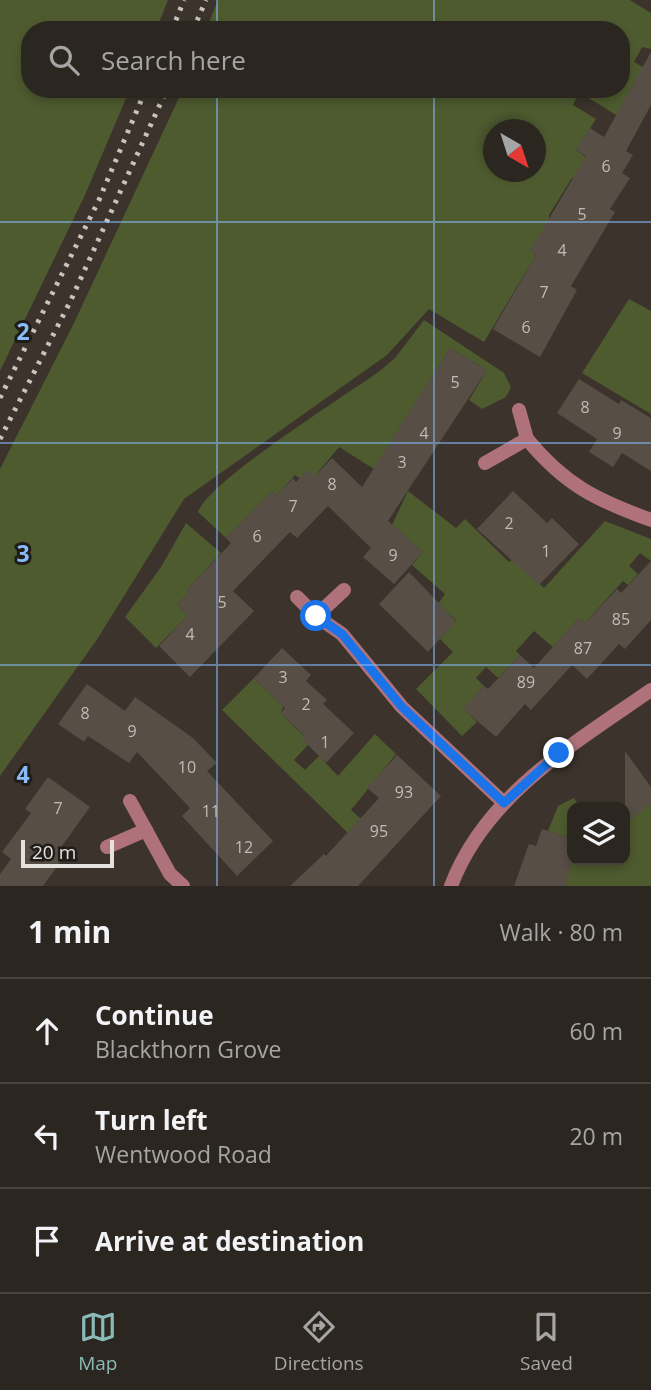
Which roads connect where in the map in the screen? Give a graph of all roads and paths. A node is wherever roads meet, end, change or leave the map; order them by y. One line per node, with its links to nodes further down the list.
1 (519, 410): 2 (street)
2 (527, 439): 3 (street); 4 (street)
3 (485, 463)
4 (651, 520)
5 (344, 590): 7 (street)
6 (297, 597): 7 (street)
7 (316, 616): 10 (street)
8 (651, 690): 10 (street)
9 (130, 801): 11 (street)
10 (504, 803): 14 (street)
11 (146, 830): 12 (street); 13 (street)
12 (107, 847)
13 (183, 886)
14 (451, 886)

